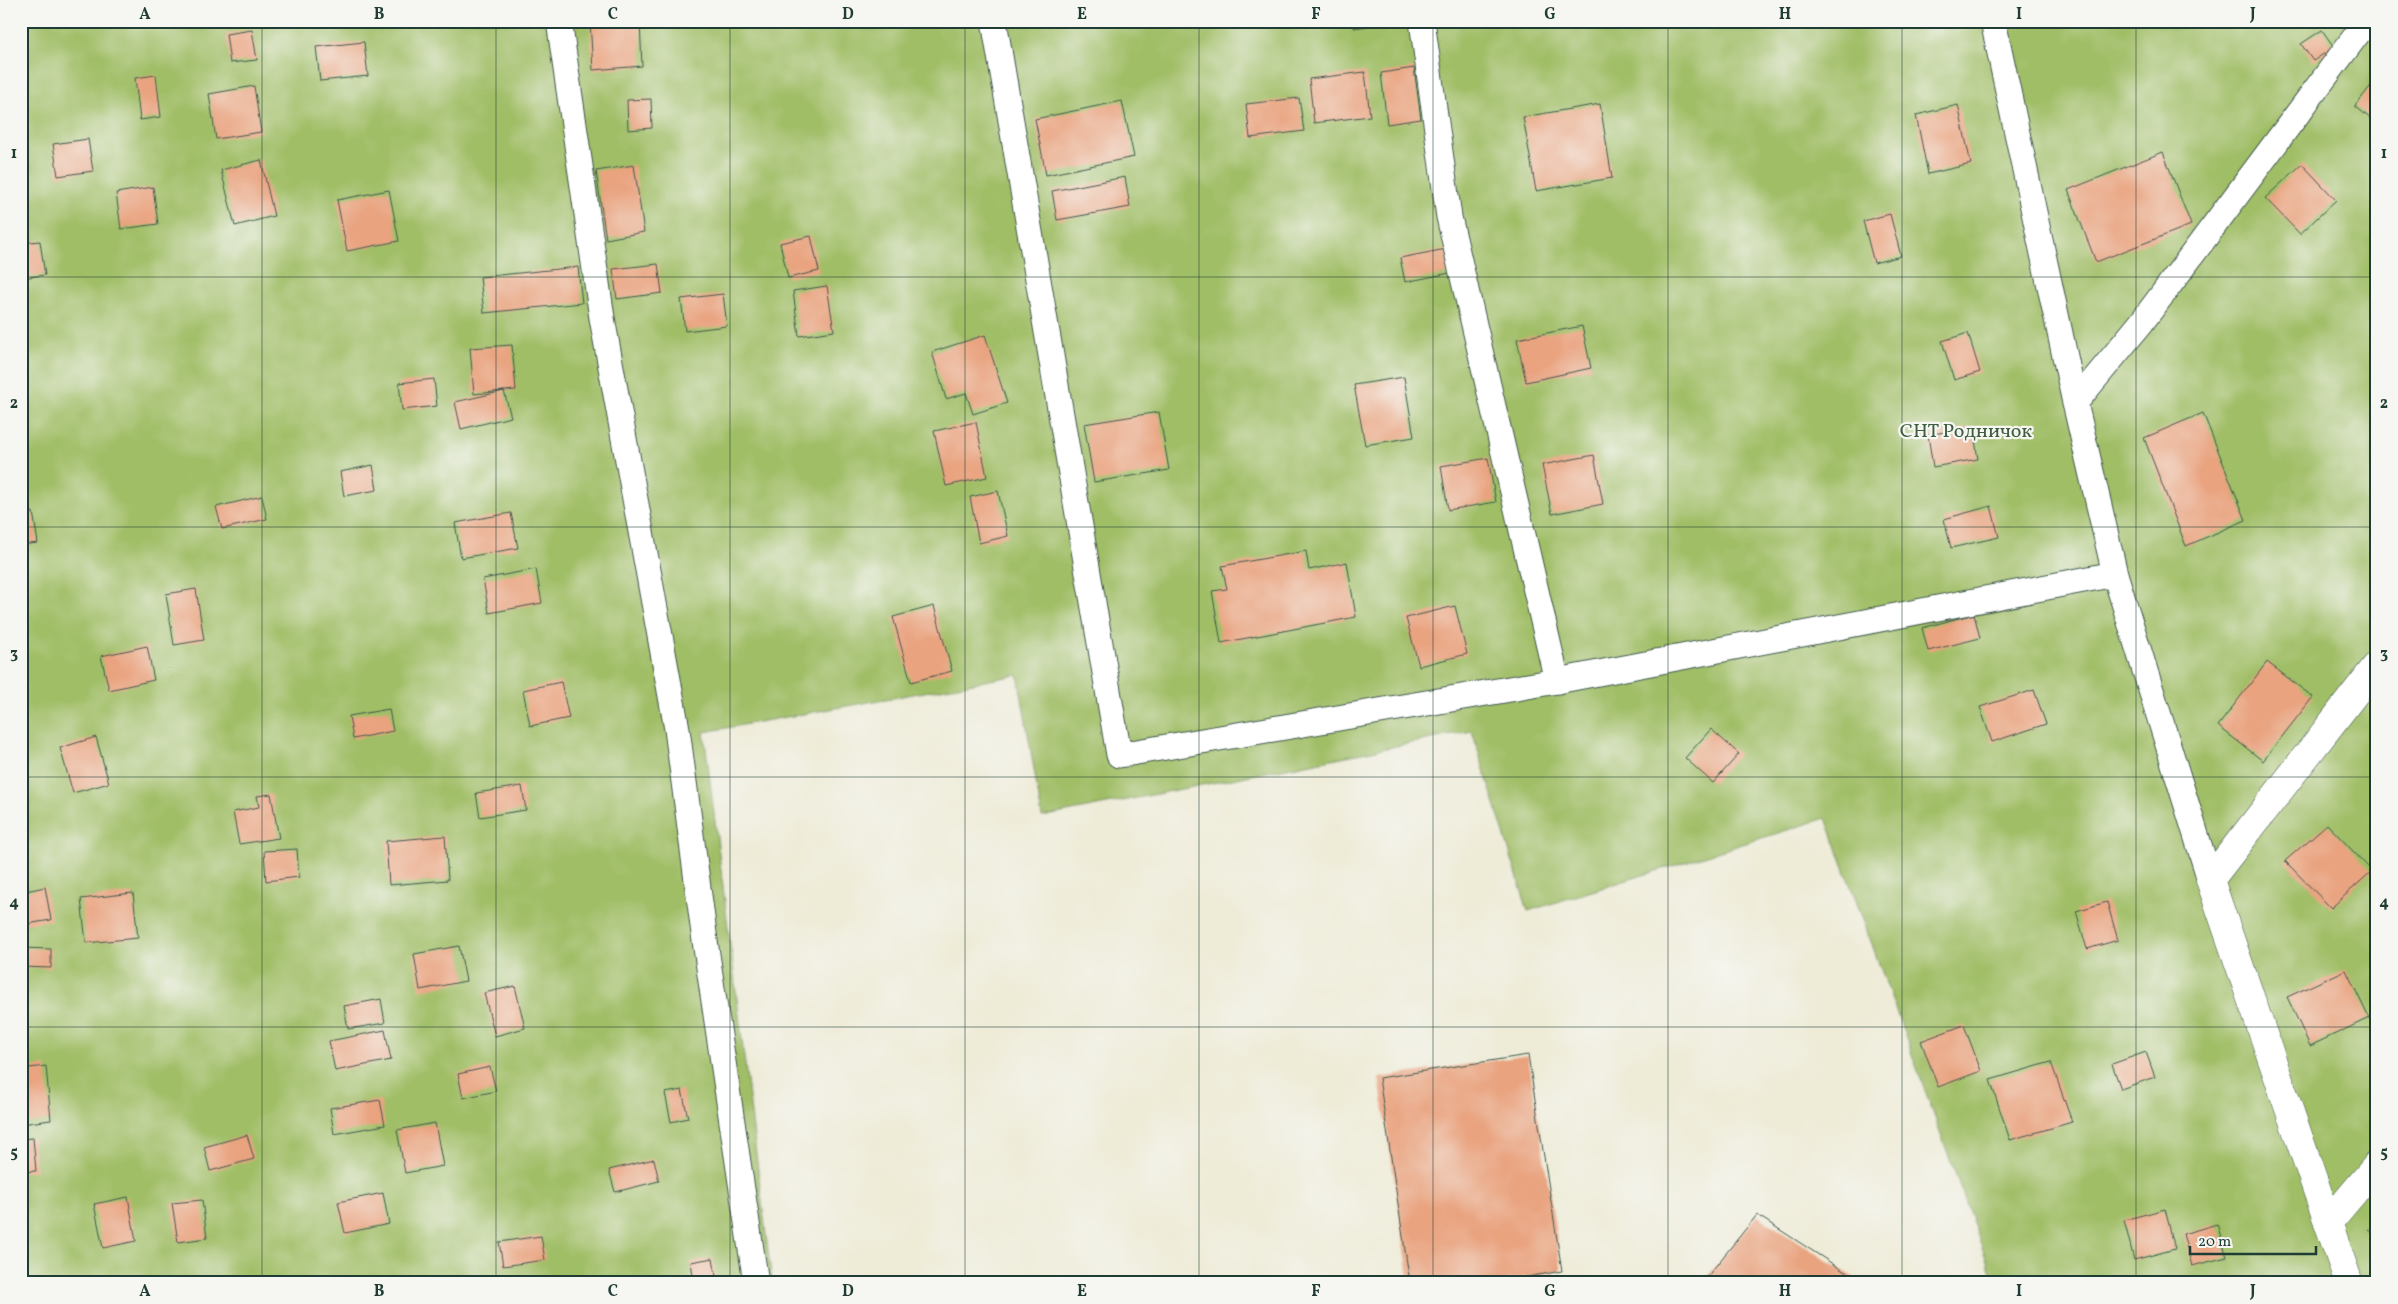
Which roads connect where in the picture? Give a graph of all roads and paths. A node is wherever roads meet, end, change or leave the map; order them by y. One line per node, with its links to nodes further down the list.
1 (559, 21): 13 (lane)
2 (994, 21): 9 (lane)
3 (1422, 21): 9 (lane)
4 (1993, 21): 6 (lane)
5 (2367, 21): 6 (lane)
6 (2076, 403): 7 (lane)
7 (2115, 574): 9 (lane); 10 (lane)
8 (2377, 665): 10 (street)
9 (1556, 681)
10 (2210, 880): 12 (street)
11 (2377, 1165): 12 (street)
12 (2328, 1223): 14 (street)
13 (756, 1283)
14 (2349, 1283)

